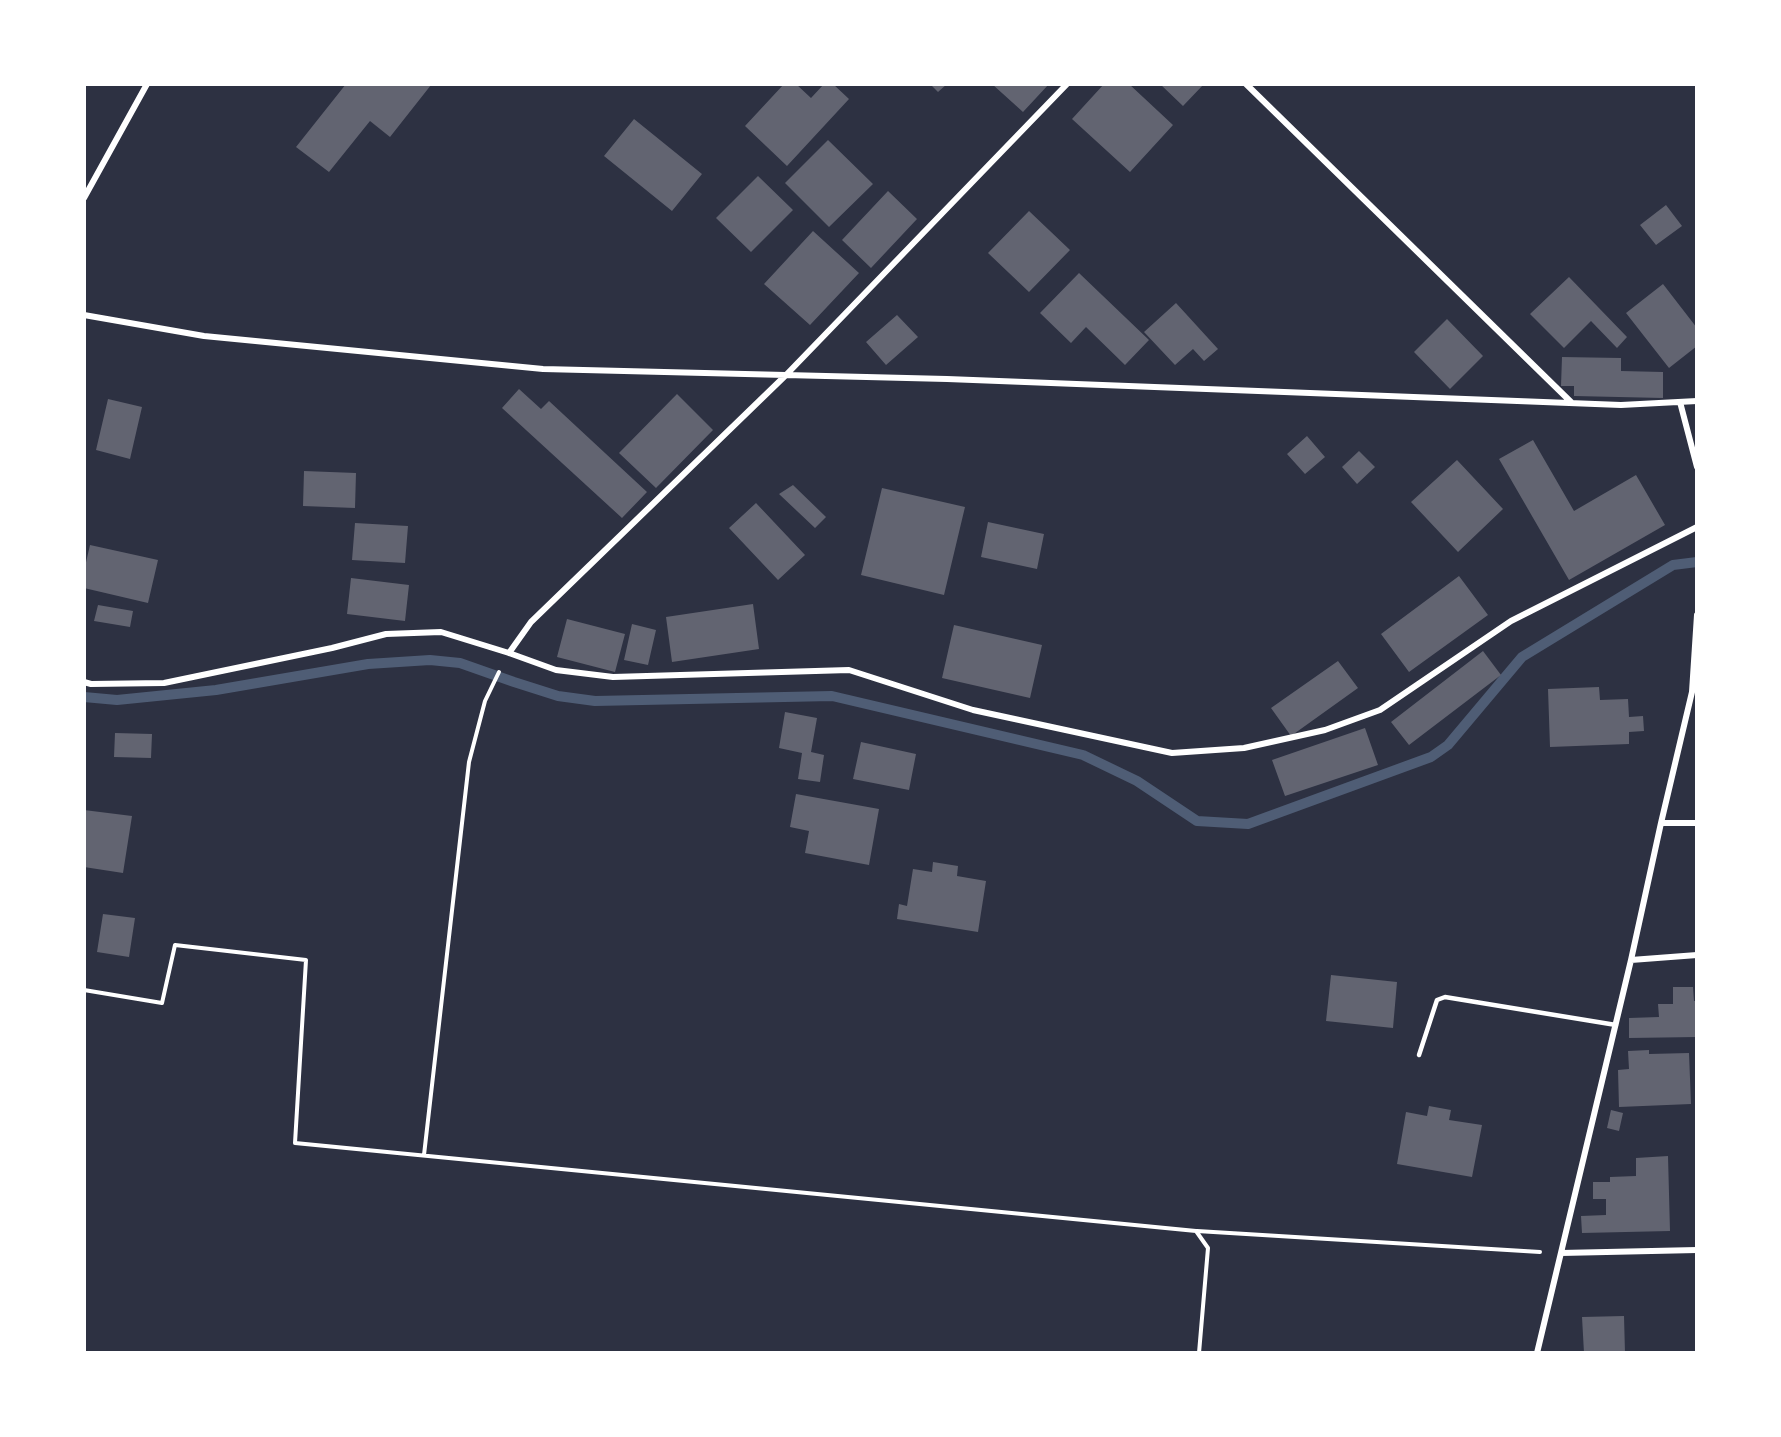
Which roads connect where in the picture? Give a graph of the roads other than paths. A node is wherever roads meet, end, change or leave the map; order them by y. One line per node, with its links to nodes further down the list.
1 (147, 84): 4 (street)
2 (1067, 84): 6 (street)
3 (1246, 84): 9 (street)
4 (84, 198)
5 (84, 315): 6 (street)
6 (786, 375): 9 (street); 13 (street)
7 (1697, 401): 8 (street)
8 (1680, 402): 9 (street); 10 (street)
9 (1572, 404)
10 (1697, 467)
11 (1697, 527): 13 (street)
12 (1697, 615): 15 (street)
13 (509, 653): 14 (street)
14 (84, 682)
15 (1661, 823): 16 (street); 18 (street)
16 (1697, 823)
17 (1697, 955): 18 (street)
18 (1631, 960): 19 (street)
19 (1616, 1025): 20 (lane); 22 (street)
20 (1419, 1055)
21 (1697, 1250): 22 (street)
22 (1561, 1253): 23 (street)
23 (1537, 1353)

